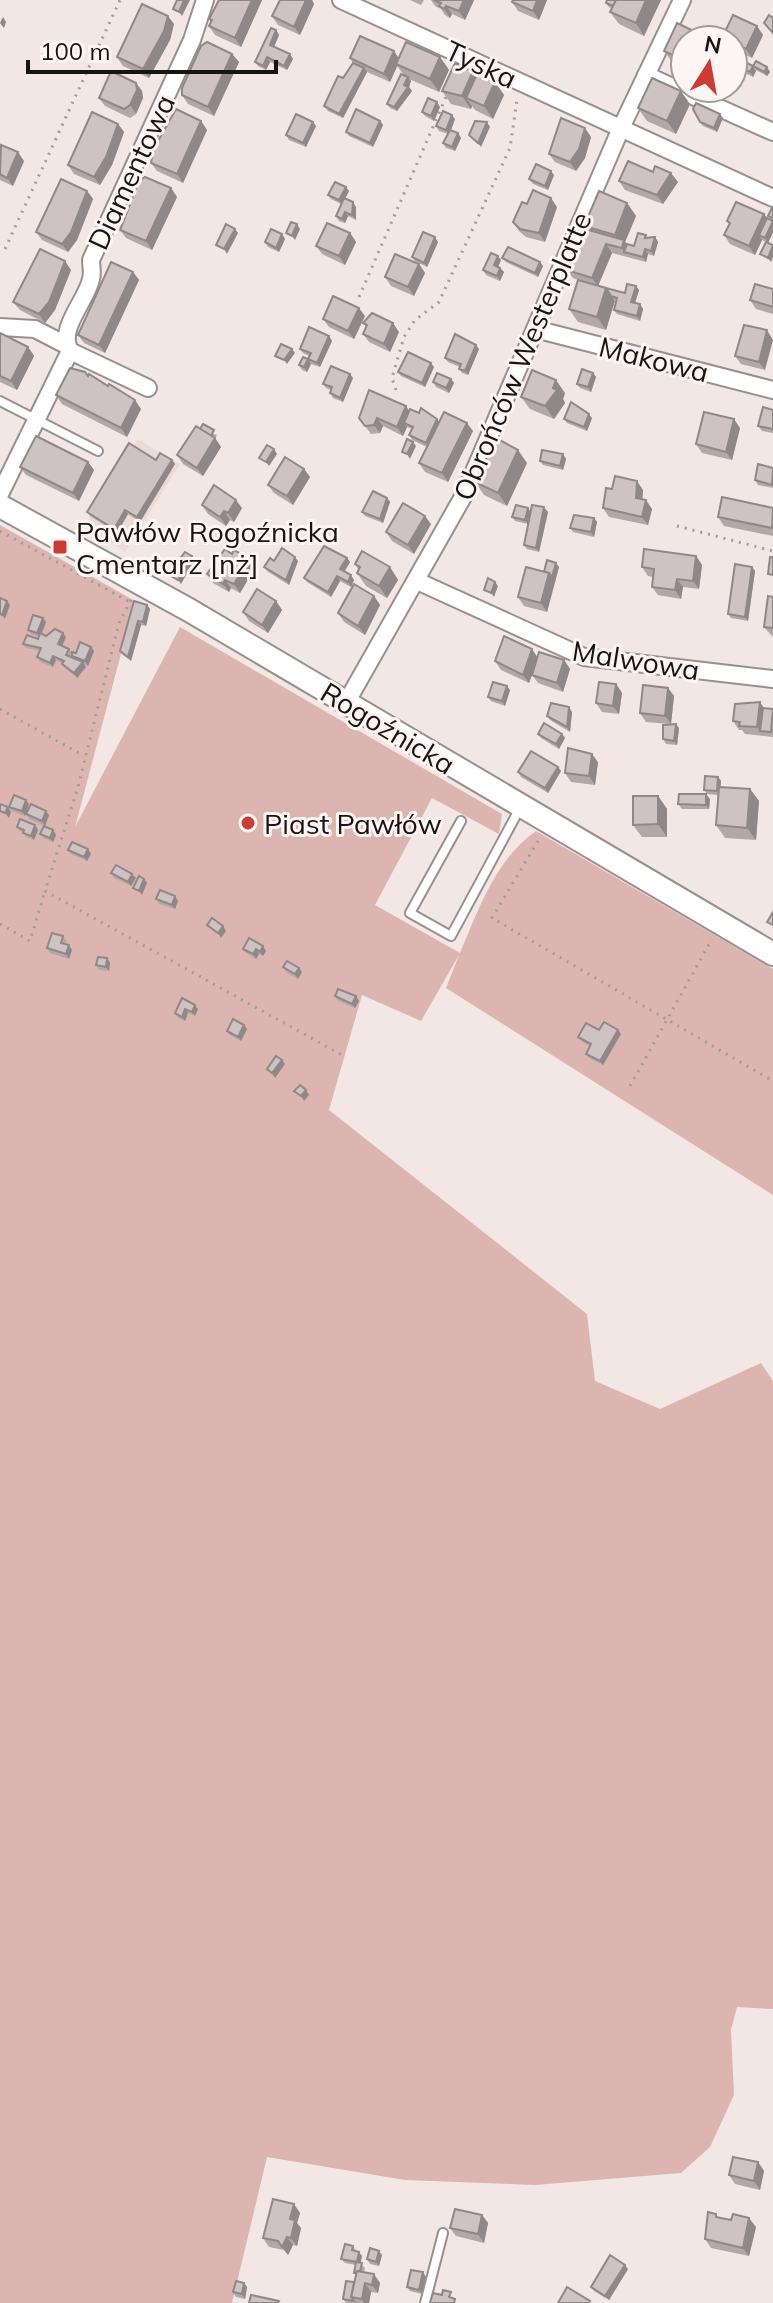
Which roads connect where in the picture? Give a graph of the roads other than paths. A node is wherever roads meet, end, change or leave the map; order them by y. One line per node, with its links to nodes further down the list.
1 (205, 0): 10 (street, Diamentowa)
2 (341, 0): 5 (street, Tyska)
3 (682, 0): 4 (street, Obrońców Westerplatte)
4 (646, 75): 5 (street, Obrońców Westerplatte); 6 (street)
5 (621, 128): 7 (street, Tyska); 9 (street, Obrońców Westerplatte)
6 (773, 132)
7 (773, 198)
8 (0, 327): 10 (street)
9 (535, 329): 12 (street, Makowa); 18 (street, Obrońców Westerplatte)
10 (68, 348): 11 (street); 14 (street, Diamentowa)
11 (148, 388)
12 (773, 390)
13 (0, 401): 14 (lane)
14 (37, 419): 15 (lane); 16 (street, Diamentowa)
15 (98, 451)
16 (0, 494)
17 (0, 506): 20 (street, Rogoźnicka)
18 (417, 581): 19 (street, Malwowa); 20 (street, Obrońców Westerplatte)
19 (773, 679)
20 (346, 703): 21 (street, Rogoźnicka)
21 (521, 808): 22 (lane); 23 (street, Rogoźnicka)
22 (461, 821)
23 (773, 954)
24 (443, 2233): 25 (lane)
25 (425, 2303)

